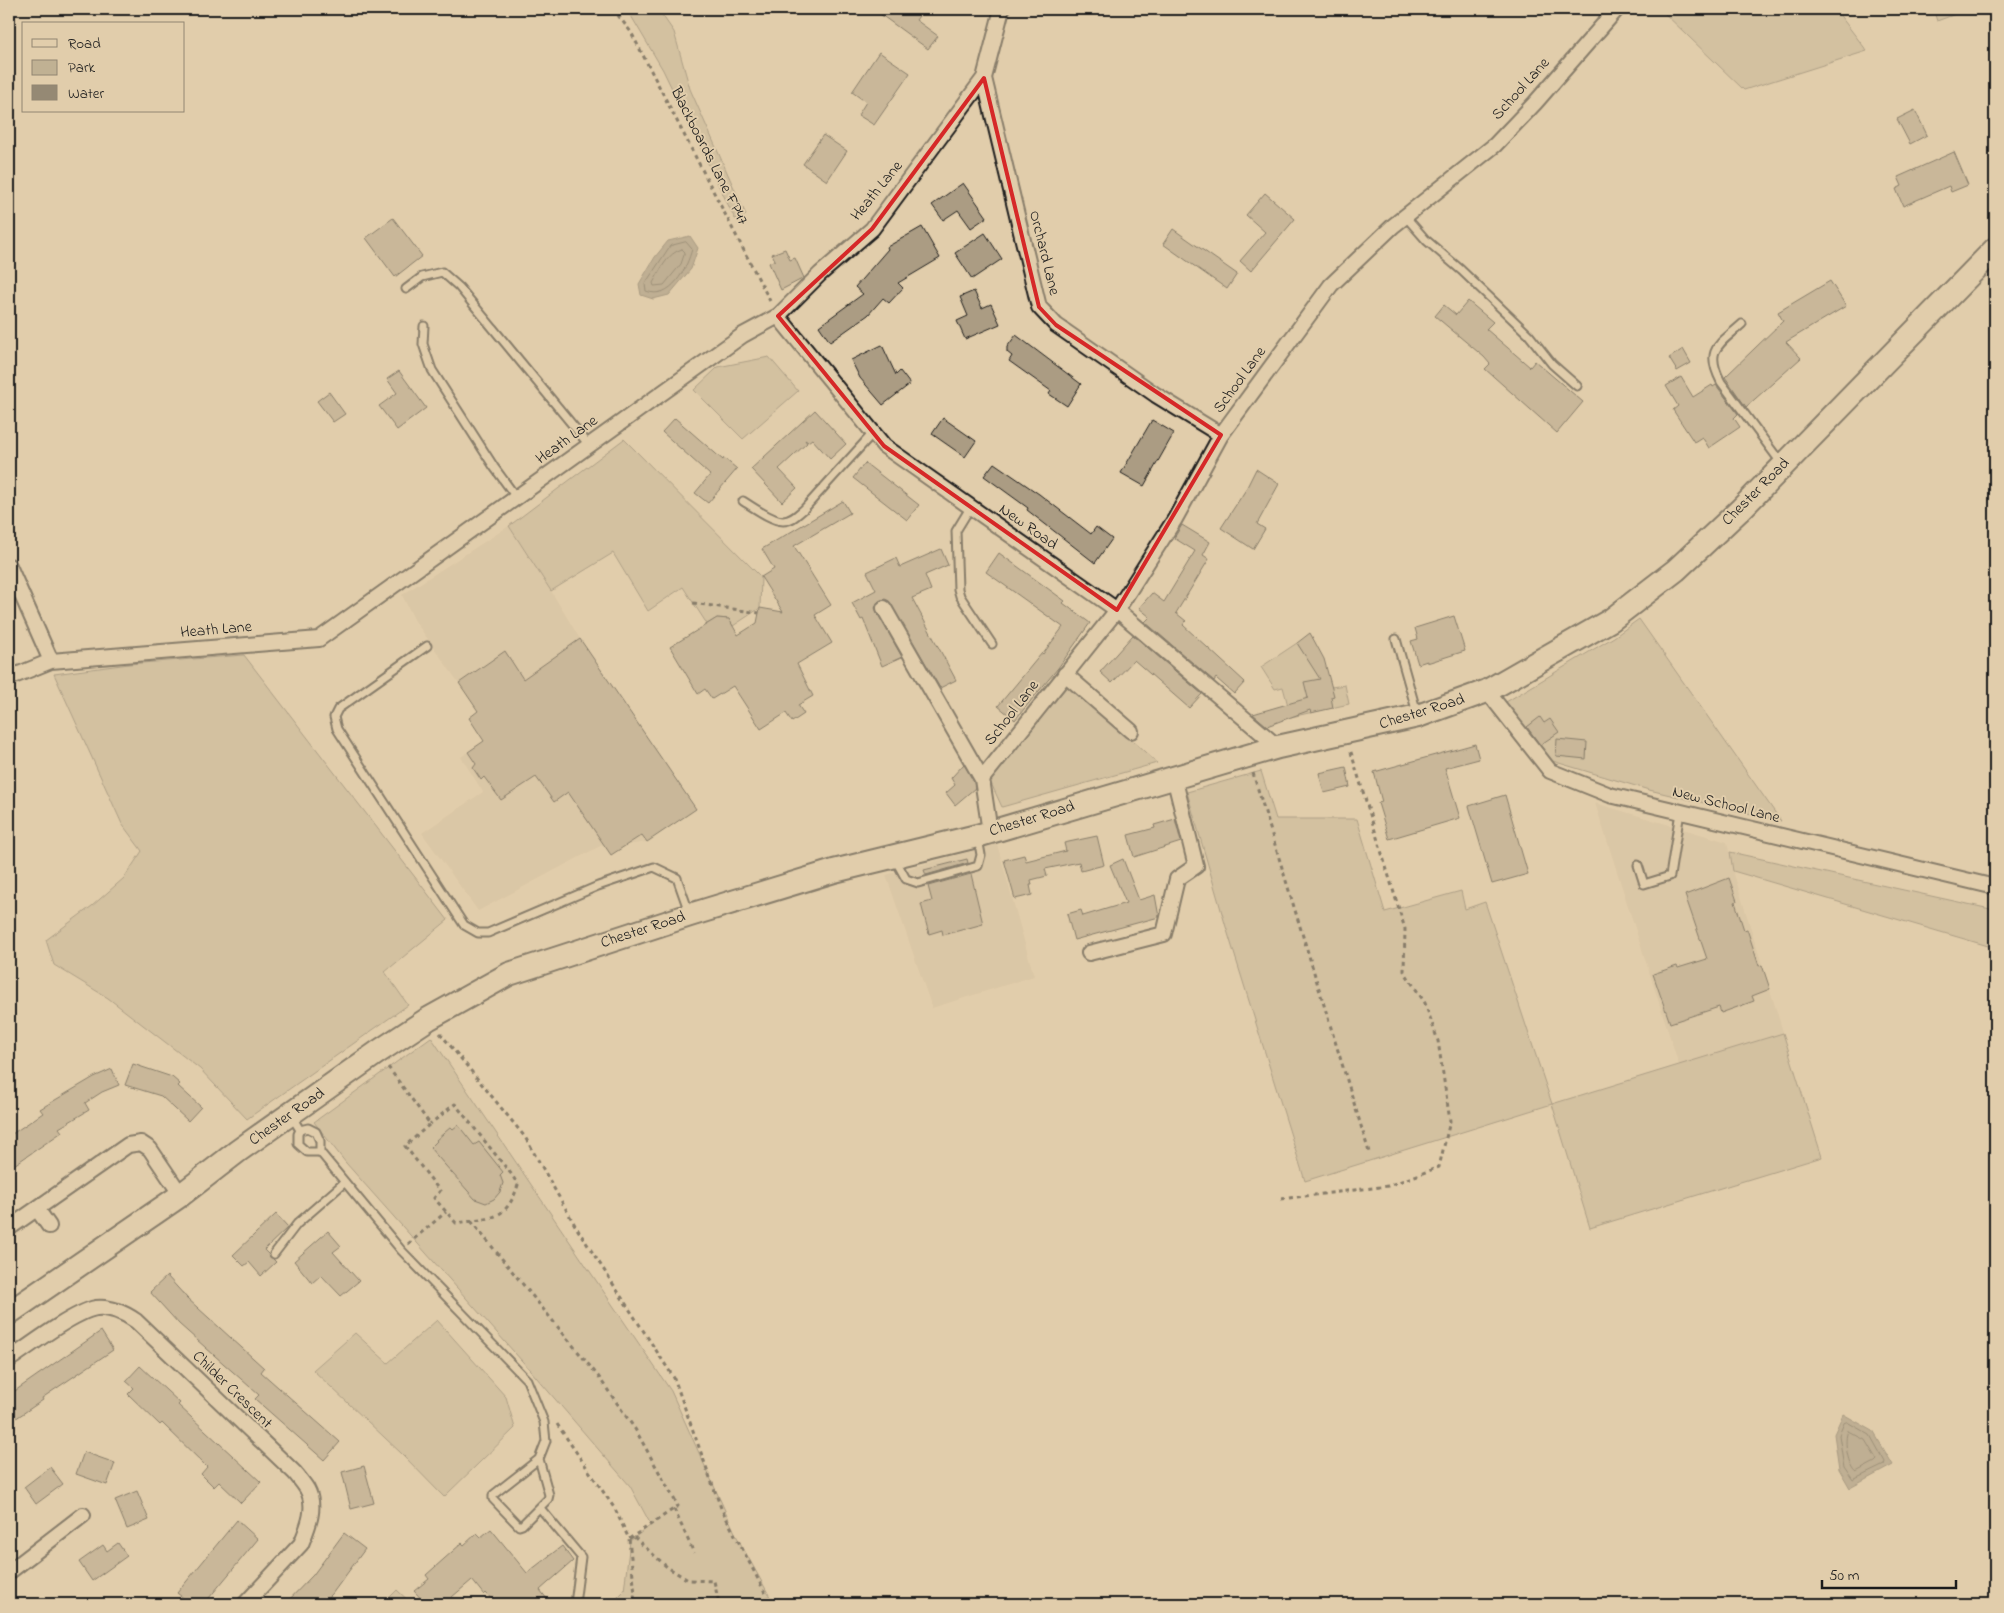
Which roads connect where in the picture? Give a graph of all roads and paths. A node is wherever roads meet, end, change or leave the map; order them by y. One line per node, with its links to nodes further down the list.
1 (614, 9): 8 (path, Blackboards Lane FP47)
2 (1002, 9): 4 (street, Heath Lane)
3 (1617, 9): 5 (street, School Lane)
4 (984, 78): 8 (street, Heath Lane); 13 (street, Orchard Lane)
5 (1405, 216): 11 (lane); 13 (street, School Lane)
6 (1995, 249): 15 (main road, Chester Road)
7 (406, 289): 14 (lane)
8 (778, 316): 12 (street, New Road); 14 (street, Heath Lane)
9 (1742, 324): 15 (lane)
10 (424, 326): 16 (lane)
11 (1577, 386)
12 (873, 433): 17 (lane); 18 (street, New Road)
13 (1221, 435): 22 (street, School Lane)
14 (589, 445): 16 (street, Heath Lane)
15 (1783, 465): 30 (main road, Chester Road)
16 (516, 497): 27 (street, Heath Lane)
17 (743, 501)
18 (970, 508): 22 (street, New Road); 25 (lane)
19 (9, 566): 27 (street)
20 (693, 603): 23 (path)
21 (884, 608): 37 (street)
22 (1117, 610): 28 (street, School Lane); 34 (street, New Road)
23 (759, 613)
24 (1396, 639): 31 (lane)
25 (992, 644)
26 (427, 646): 43 (lane)
27 (51, 660): 29 (street, Heath Lane)
28 (1065, 674): 32 (street); 37 (street, School Lane)
29 (9, 678)
30 (1487, 692): 31 (main road, Chester Road); 38 (street, New School Lane)
31 (1418, 716): 33 (main road, Chester Road)
32 (1131, 731)
33 (1345, 733): 34 (main road, Chester Road); 53 (path)
34 (1278, 747): 35 (main road, Chester Road)
35 (1247, 756): 36 (main road, Chester Road); 50 (path)
36 (1174, 777): 39 (main road, Chester Road); 44 (street)
37 (982, 780): 39 (street)
38 (1680, 812): 41 (lane); 42 (street, New School Lane)
39 (984, 834): 40 (main road, Chester Road); 40 (lane)
40 (894, 858): 43 (main road, Chester Road)
41 (1638, 865)
42 (1995, 887)
43 (690, 915): 45 (main road, Chester Road)
44 (1089, 953)
45 (428, 1019): 46 (main road, Chester Road); 76 (path)
46 (378, 1052): 47 (main road, Chester Road); 48 (path)
47 (295, 1122): 49 (lane); 49 (lane); 52 (main road, Chester Road)
48 (430, 1124): 55 (path); 56 (path)
49 (320, 1152): 51 (lane)
50 (1369, 1152)
51 (346, 1182): 59 (lane); 60 (lane)
52 (181, 1196): 54 (street); 61 (main road, Chester Road)
53 (1281, 1199)
54 (37, 1208): 57 (street); 58 (street)
55 (446, 1212): 56 (path); 59 (path)
56 (471, 1221): 66 (path)
57 (12, 1226)
58 (49, 1226)
59 (402, 1250): 64 (lane)
60 (274, 1254)
61 (9, 1313)
62 (9, 1360): 72 (street, Childer Crescent)
63 (554, 1420): 69 (path)
64 (539, 1459): 65 (lane); 65 (lane)
65 (540, 1508): 73 (lane)
66 (674, 1509): 68 (path); 70 (path)
67 (83, 1515): 71 (street)
68 (634, 1537): 69 (path); 75 (path)
69 (629, 1540): 74 (path)
70 (694, 1553)
71 (9, 1572)
72 (245, 1604)
73 (575, 1604)
74 (632, 1604)
75 (718, 1604)
76 (770, 1604)

